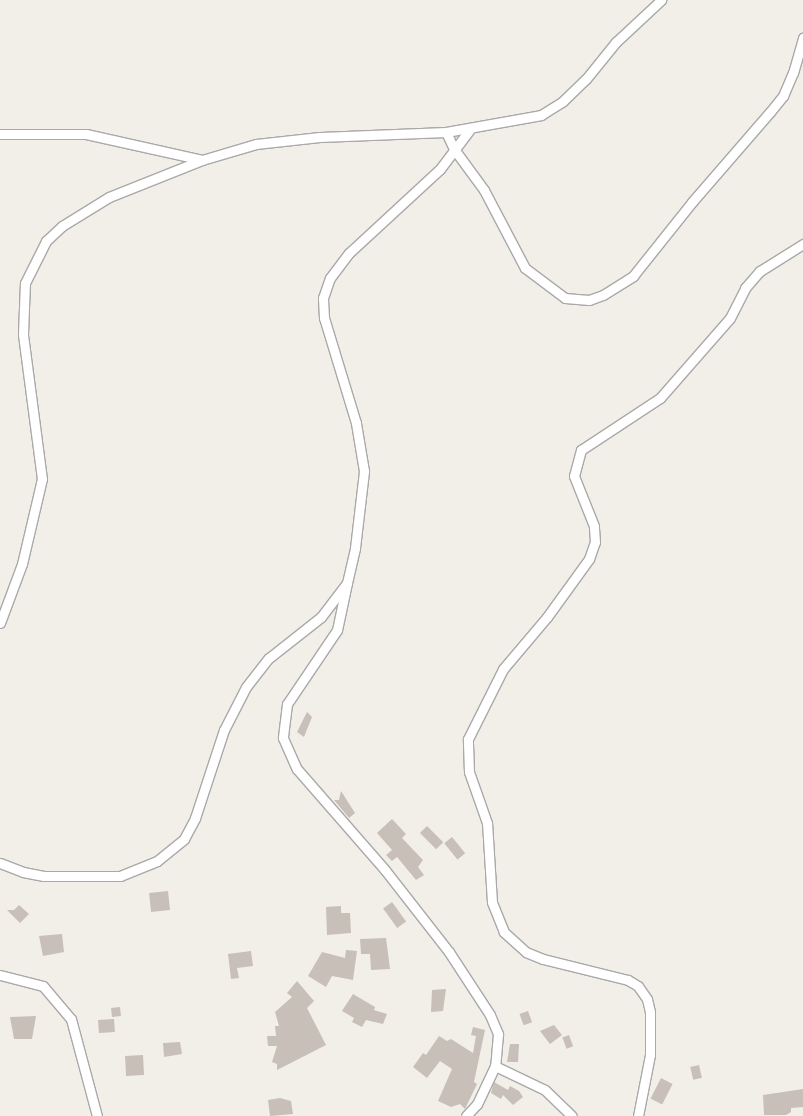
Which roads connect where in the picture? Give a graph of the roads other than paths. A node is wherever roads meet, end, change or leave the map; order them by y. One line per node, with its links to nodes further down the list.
1 (661, 0): 3 (street)
2 (803, 38): 6 (street)
3 (470, 128): 4 (street); 6 (street)
4 (446, 132): 6 (street); 7 (street)
5 (0, 134): 7 (street)
6 (454, 149): 9 (street)
7 (202, 160): 10 (street)
8 (803, 244): 17 (street)
9 (347, 583): 11 (street); 13 (street)
10 (0, 623)
11 (0, 863)
12 (0, 976): 14 (street)
13 (495, 1066): 15 (street); 16 (street)
14 (97, 1116)
15 (466, 1116)
16 (572, 1116)
17 (638, 1116)

